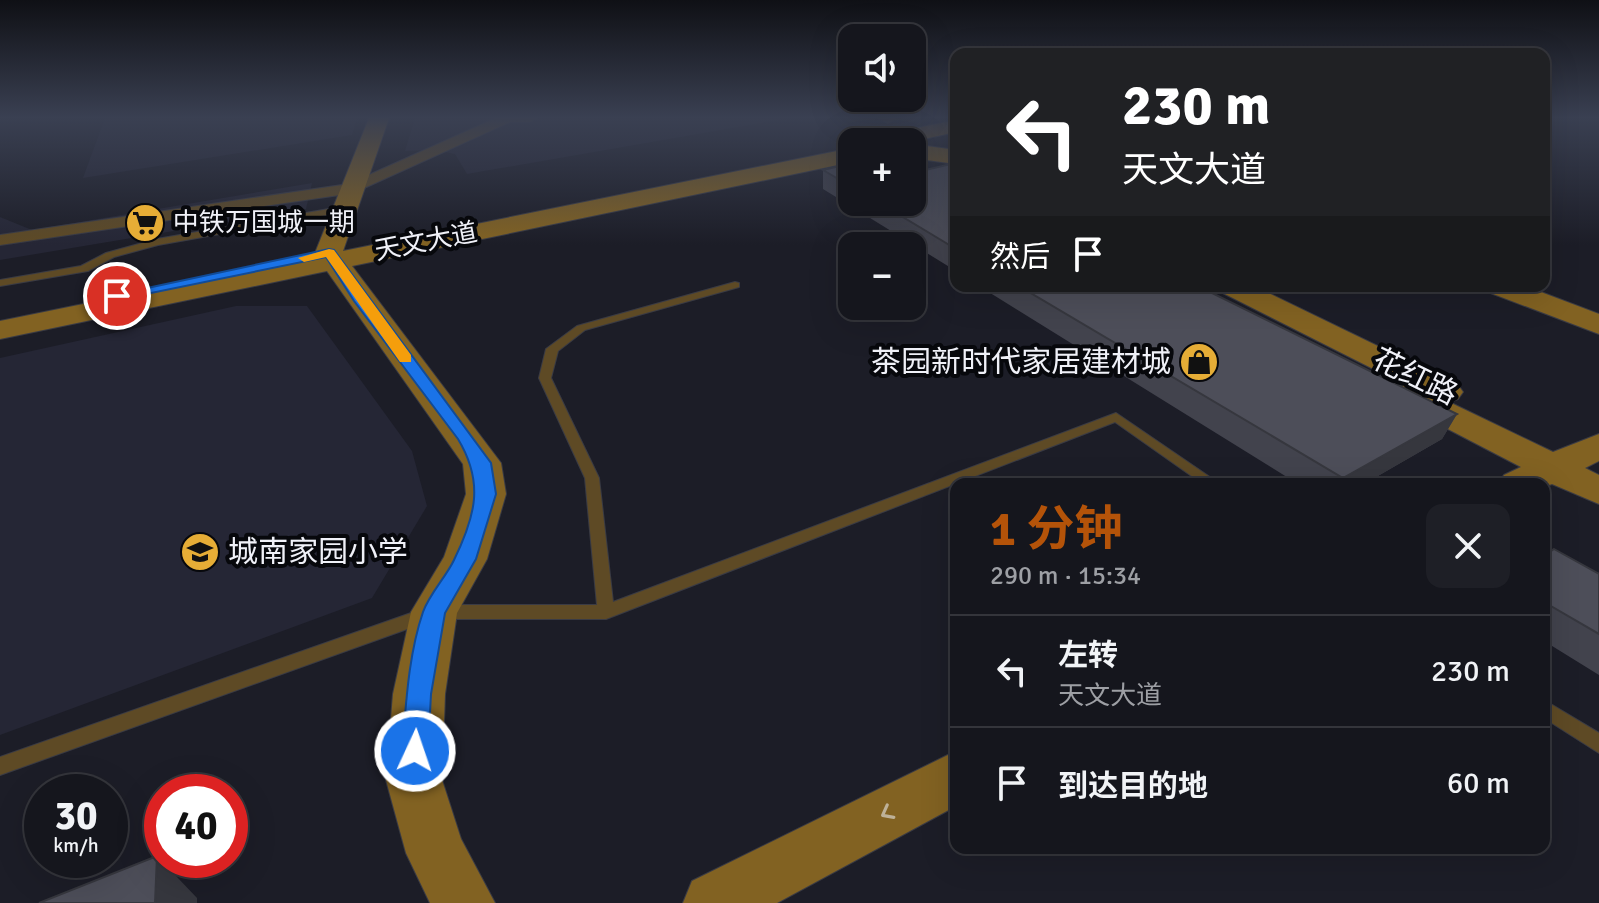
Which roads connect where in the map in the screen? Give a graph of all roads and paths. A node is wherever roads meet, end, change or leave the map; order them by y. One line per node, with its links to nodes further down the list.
1 (364, 160): 5 (main road)
2 (424, 160): 5 (street)
3 (794, 160): 7 (main road, 天文大道)
4 (826, 160): 7 (main road, 天文大道)
5 (350, 198): 6 (street); 7 (main road); 8 (lane)
6 (0, 240)
7 (332, 257): 9 (main road, 天文大道); 13 (main road); 14 (main road, 天文大道)
8 (0, 283)
9 (222, 284): 13 (main road); 16 (main road, 天文大道)
10 (735, 285): 23 (lane)
11 (1222, 292): 17 (main road, 花红路)
12 (1514, 292): 15 (main road)
13 (359, 298): 22 (main road)
14 (0, 319)
15 (1599, 325)
16 (0, 330)
17 (1569, 464): 21 (main road, 花红路)
18 (956, 478): 19 (lane)
19 (1204, 478)
20 (950, 480): 23 (lane)
21 (1599, 491)
22 (434, 612): 23 (lane); 26 (lane); 28 (main road)
23 (606, 612)
24 (1550, 712): 25 (lane)
25 (1599, 744)
26 (0, 766)
27 (950, 780): 29 (main road, one-way to 29)
28 (464, 903)
29 (714, 903)

